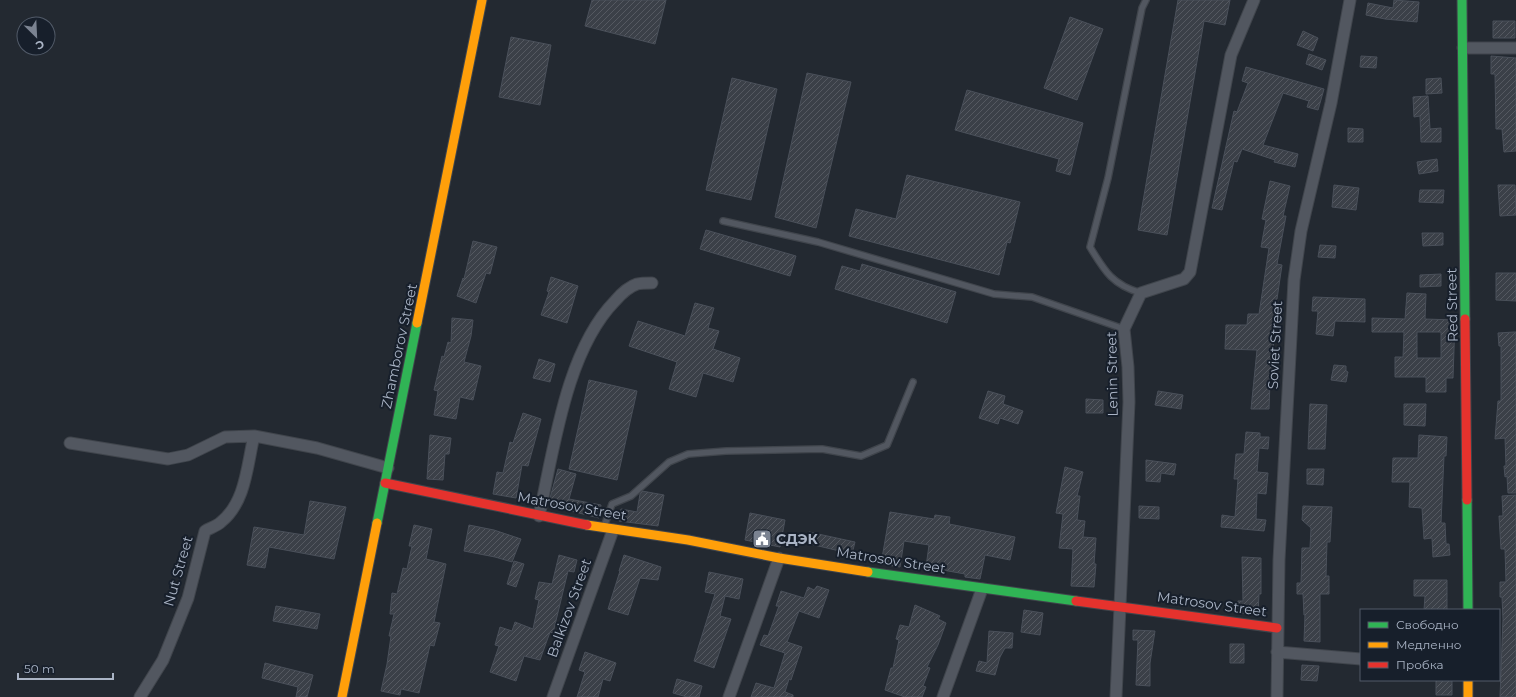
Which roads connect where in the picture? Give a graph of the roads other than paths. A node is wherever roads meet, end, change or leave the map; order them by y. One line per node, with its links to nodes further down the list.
1 (482, 0): 15 (street, Zhamborov Street)
2 (1146, 0): 10 (lane)
3 (1254, 0): 10 (street)
4 (1350, 0): 23 (street, Soviet Street)
5 (1462, 0): 6 (street, Red Street)
6 (1463, 48): 7 (street); 22 (street, Red Street)
7 (1516, 48)
8 (723, 221): 11 (lane)
9 (652, 283): 17 (street)
10 (1142, 293): 11 (street, Lenin Street)
11 (1124, 329): 21 (street, Lenin Street)
12 (913, 382): 18 (lane)
13 (254, 436): 14 (street); 15 (street); 27 (street, Nut Street)
14 (70, 443)
15 (388, 468): 16 (street, Zhamborov Street)
16 (386, 483): 17 (street, Matrosov Street); 28 (street, Zhamborov Street)
17 (539, 516): 18 (street, Matrosov Street)
18 (608, 529): 19 (street, Matrosov Street); 29 (street, Balkizov Street)
19 (779, 558): 20 (street, Matrosov Street); 30 (street)
20 (982, 588): 21 (street, Matrosov Street); 31 (street)
21 (1119, 606): 23 (street, Matrosov Street); 32 (street, Lenin Street)
22 (1468, 609)
23 (1278, 628): 24 (street, Soviet Street)
24 (1277, 652): 25 (street); 33 (street, Soviet Street)
25 (1360, 659)
26 (1468, 681): 34 (street)
27 (140, 697)
28 (342, 697)
29 (553, 697)
30 (729, 697)
31 (943, 697)
32 (1116, 697)
33 (1277, 697)
34 (1468, 697)

